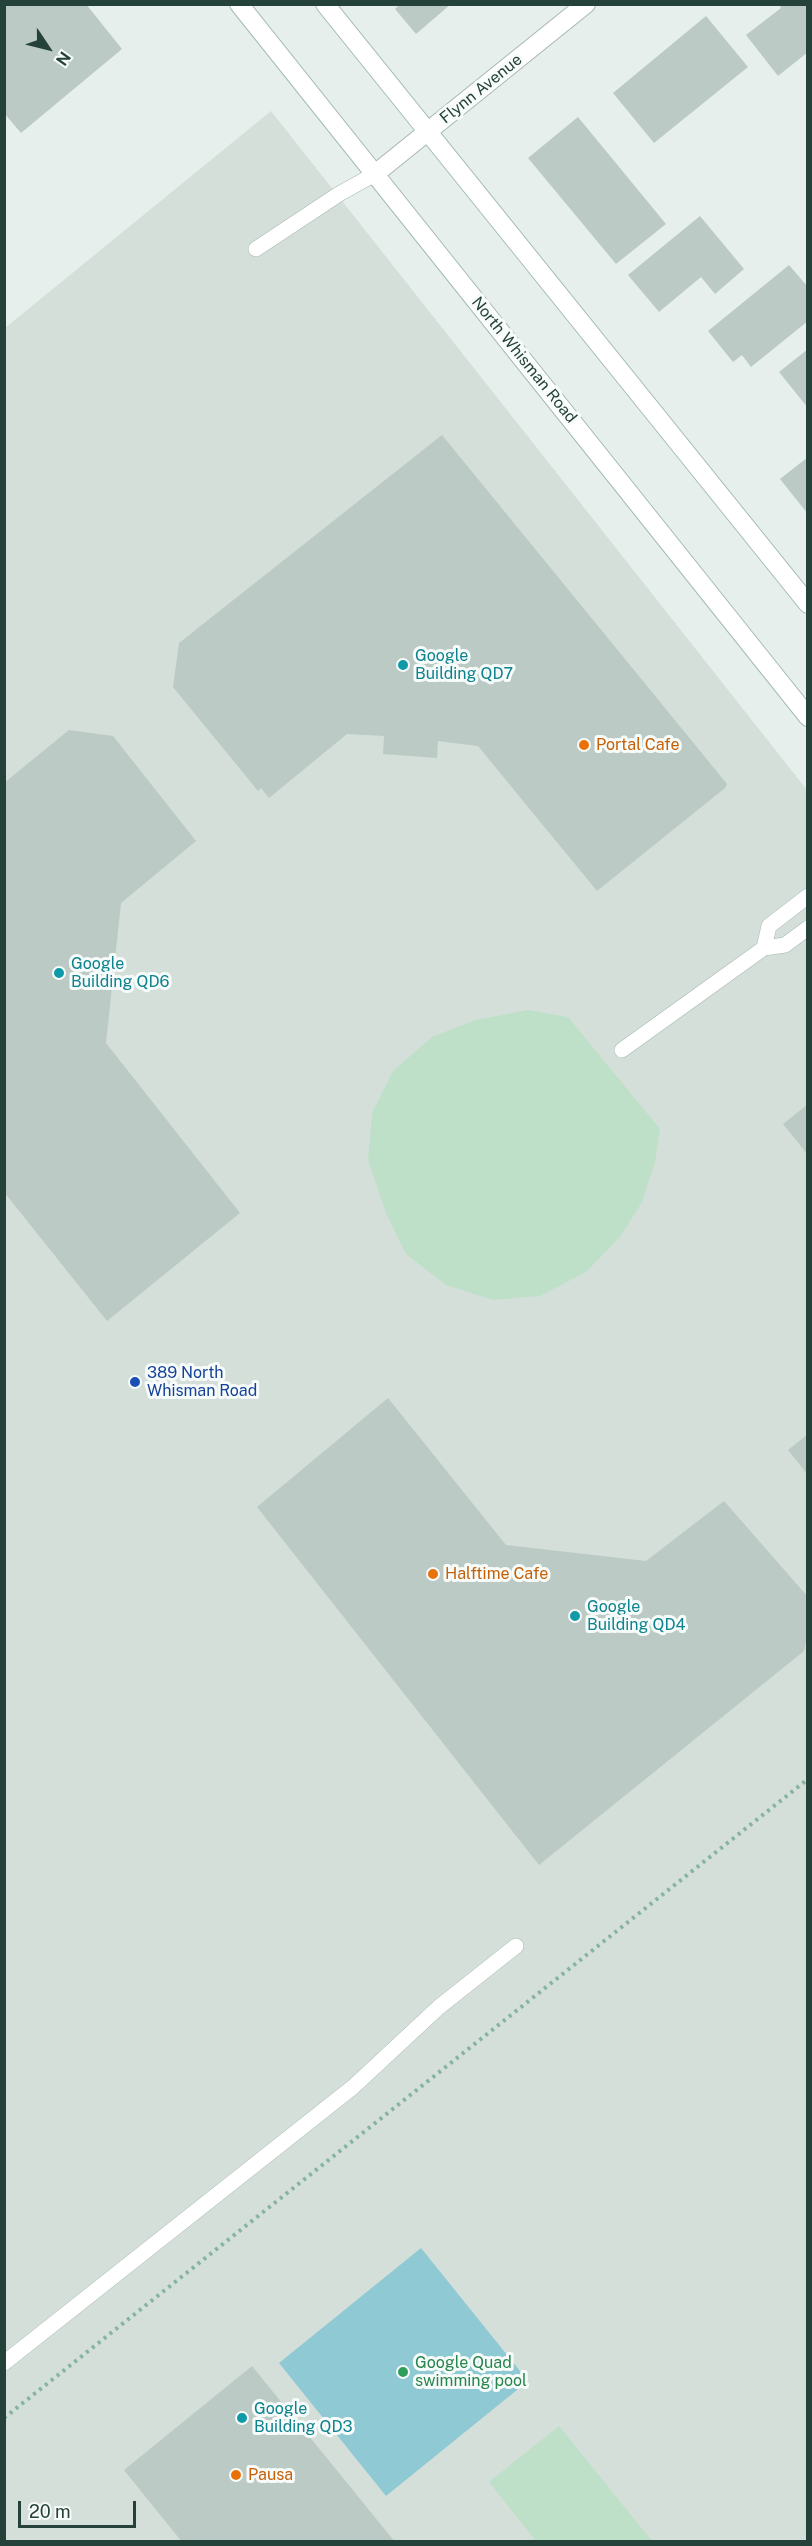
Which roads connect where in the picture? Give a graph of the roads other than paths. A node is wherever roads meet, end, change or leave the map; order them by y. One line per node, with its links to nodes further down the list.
1 (239, 4): 5 (main road, North Whisman Road)
2 (325, 4): 4 (main road)
3 (586, 4): 4 (main road, Flynn Avenue)
4 (429, 132): 5 (main road, Flynn Avenue); 7 (main road)
5 (375, 174): 6 (lane); 8 (main road, North Whisman Road)
6 (256, 249)
7 (807, 604)
8 (807, 717)
9 (807, 896): 11 (lane)
10 (807, 928): 11 (lane)
11 (764, 948): 12 (lane)
12 (622, 1050)
13 (516, 1946): 14 (lane)
14 (4, 2362)

